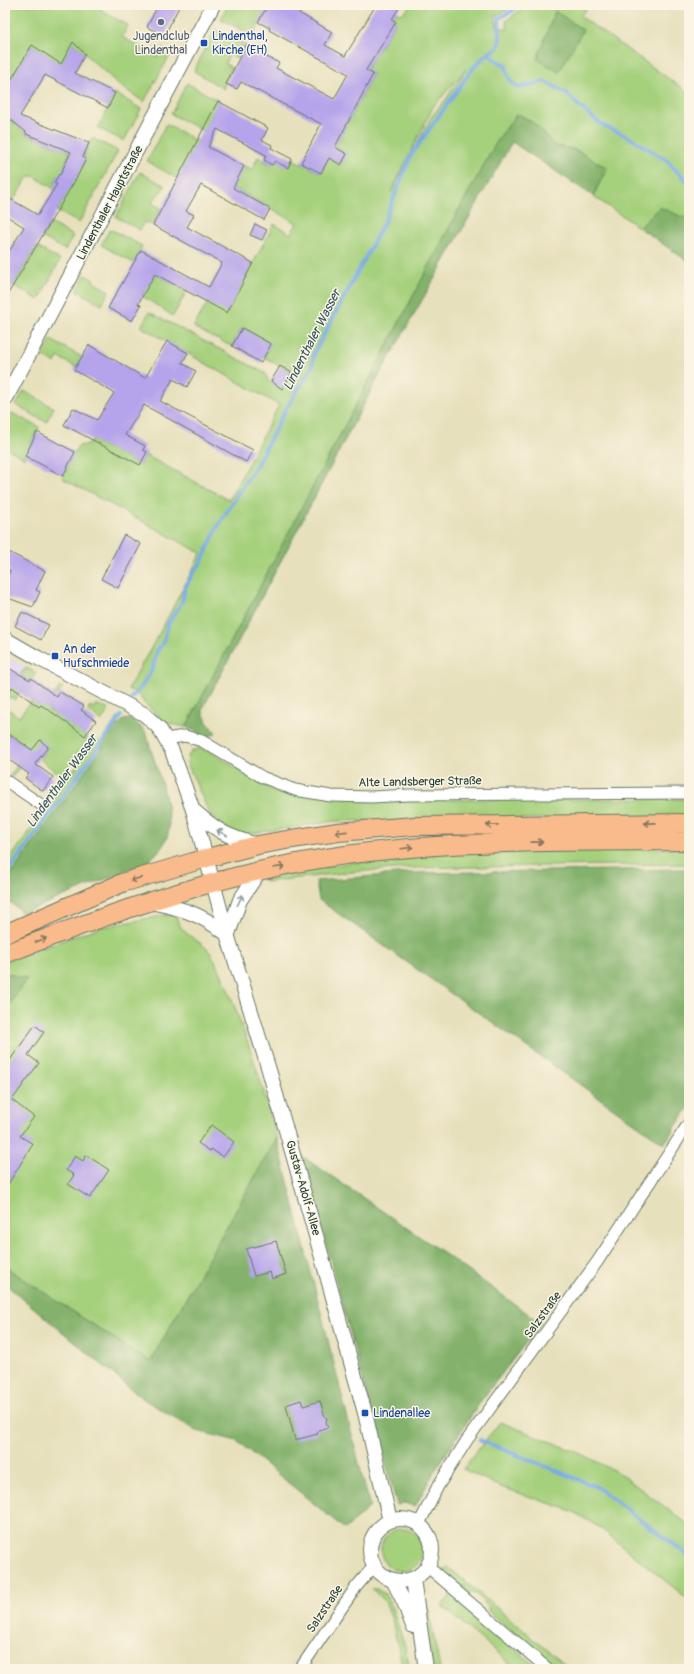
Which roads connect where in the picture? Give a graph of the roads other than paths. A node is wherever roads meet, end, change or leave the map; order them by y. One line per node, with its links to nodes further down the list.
1 (213, 5): 2 (street, Lindenthaler Hauptstraße)
2 (5, 400)
3 (5, 639): 4 (street)
4 (166, 739): 6 (street, Alte Landsberger Straße); 8 (street)
5 (5, 780): 7 (street)
6 (689, 793)
7 (40, 804)
8 (193, 810): 11 (street, one-way to 8); 12 (street)
9 (689, 823): 11 (main road, one-way to 11)
10 (689, 841): 13 (main road, one-way to 10)
11 (258, 845): 12 (main road)
12 (207, 858): 14 (street, Gustav-Adolf-Allee); 16 (main road, one-way to 16)
13 (260, 870): 14 (main road); 17 (street, one-way to 13)
14 (214, 882): 15 (main road); 17 (street, Gustav-Adolf-Allee)
15 (150, 902): 17 (street); 18 (main road, one-way to 15)
16 (5, 934)
17 (227, 934): 20 (street, Gustav-Adolf-Allee)
18 (5, 954)
19 (689, 1122): 21 (street, Salzstraße)
20 (390, 1521): 21 (street); 22 (street)
21 (418, 1524): 23 (street)
22 (374, 1566): 25 (street); 27 (street, Salzstraße)
23 (428, 1567): 24 (street); 29 (street)
24 (413, 1579): 25 (street); 26 (street)
25 (393, 1580): 26 (street)
26 (423, 1654): 28 (street)
27 (300, 1669)
28 (426, 1669)
29 (548, 1669)

